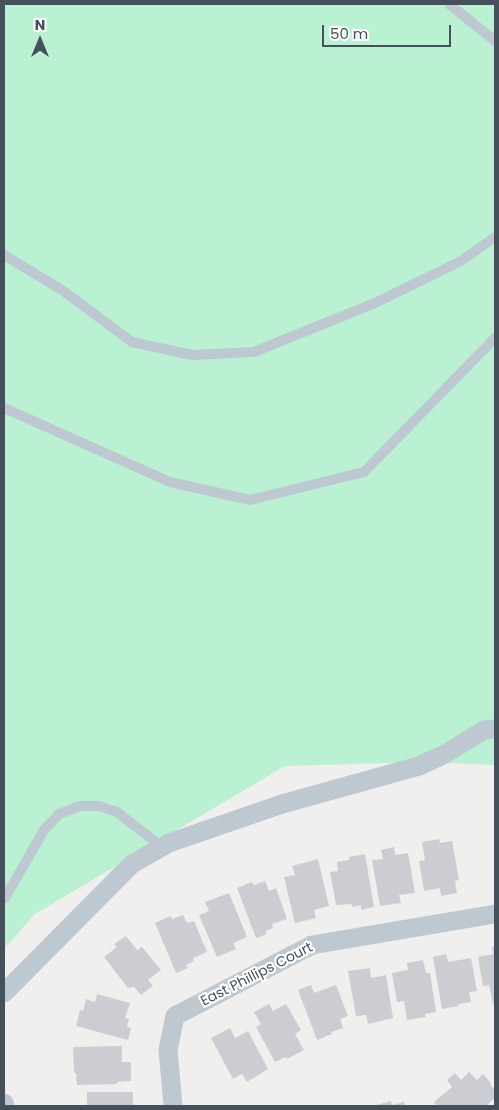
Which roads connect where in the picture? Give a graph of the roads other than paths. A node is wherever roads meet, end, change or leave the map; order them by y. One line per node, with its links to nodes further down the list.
1 (448, 4): 2 (lane)
2 (495, 41)
3 (495, 237): 4 (lane)
4 (4, 255)
5 (495, 338): 6 (lane)
6 (4, 408)
7 (495, 729): 8 (street)
8 (162, 847): 9 (lane); 11 (street)
9 (5, 898)
10 (495, 914): 12 (street, East Phillips Court)
11 (4, 993)
12 (172, 1106)

